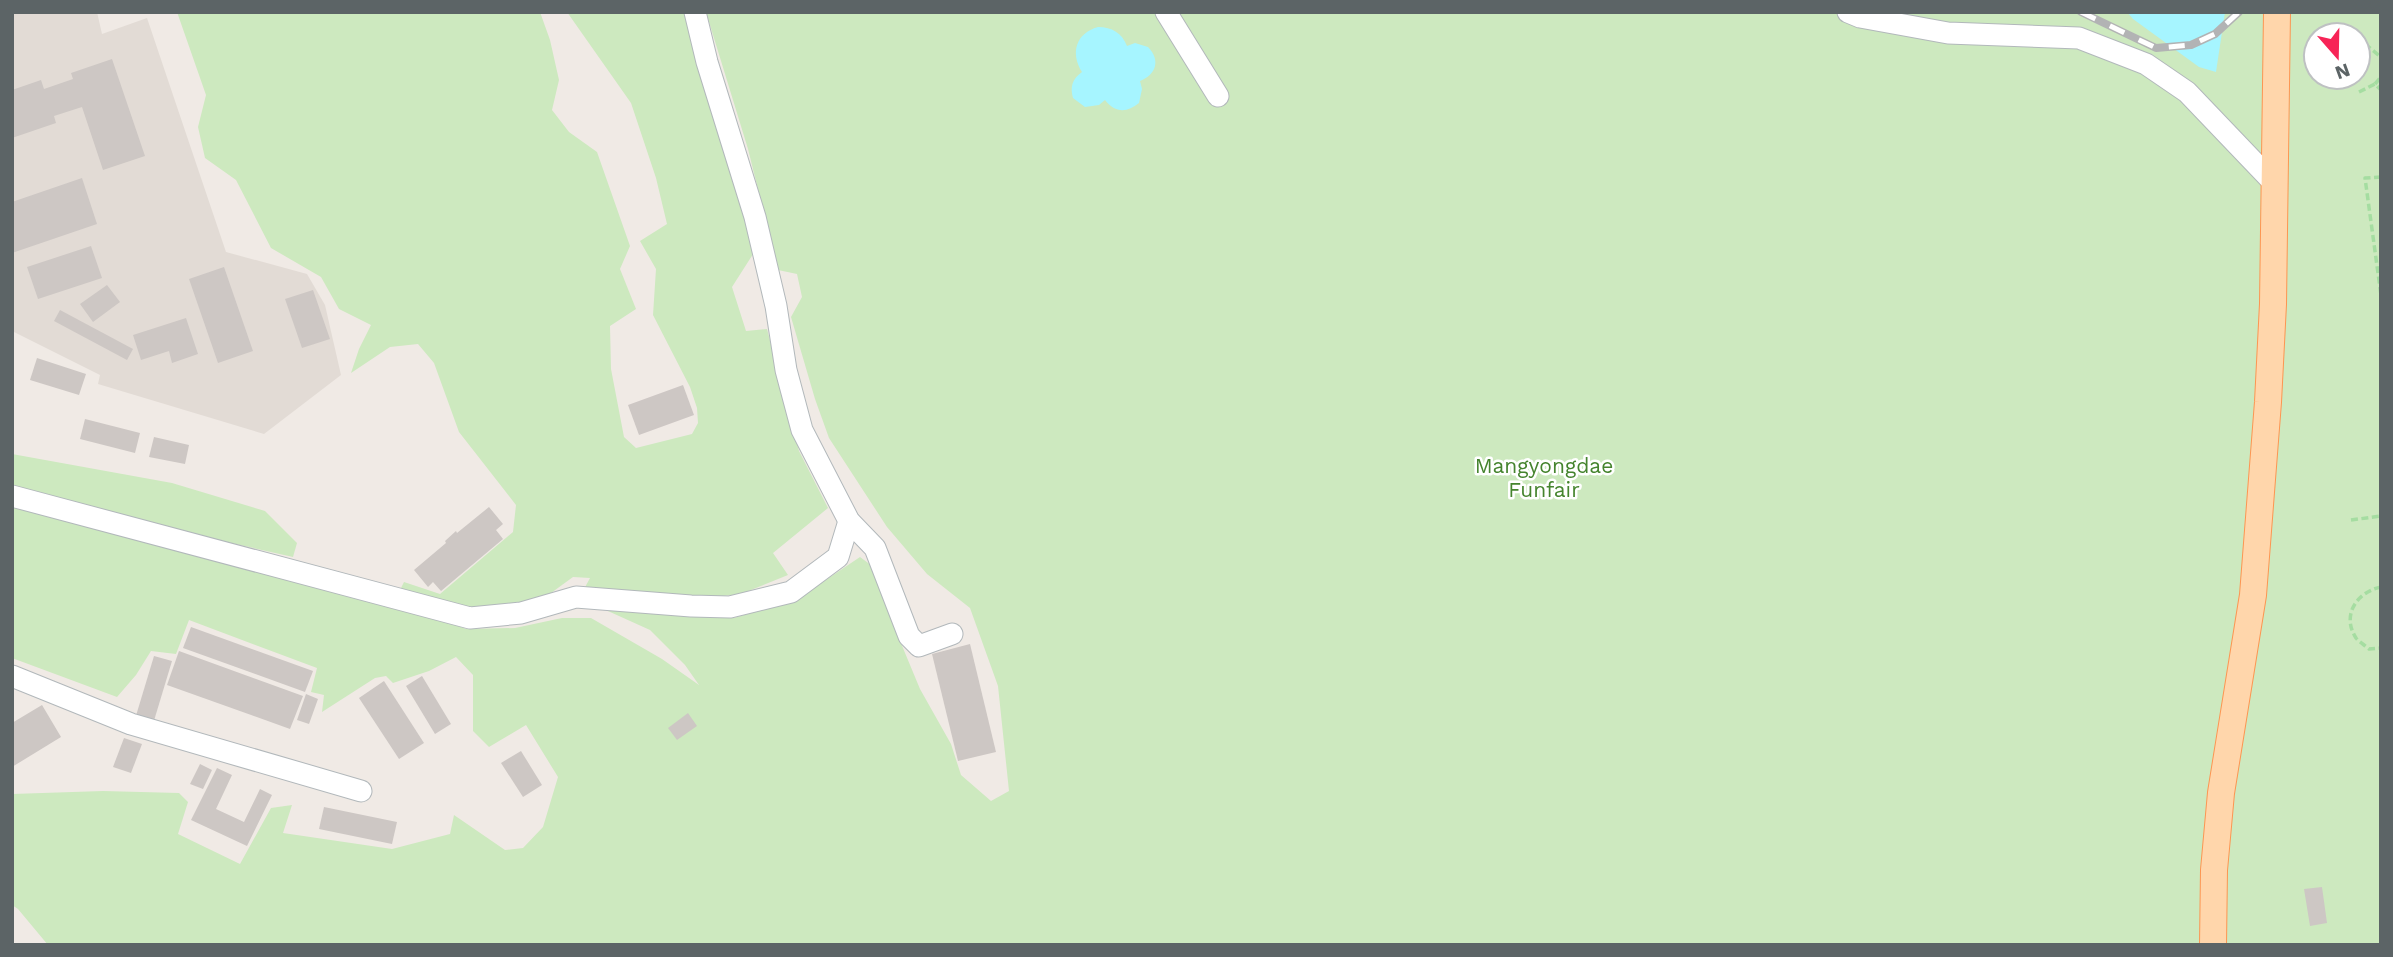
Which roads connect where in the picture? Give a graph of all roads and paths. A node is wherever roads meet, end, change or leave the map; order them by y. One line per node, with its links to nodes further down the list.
1 (695, 12): 16 (street)
2 (1166, 12): 9 (street)
3 (1848, 12): 11 (street)
4 (2277, 12): 11 (main road)
5 (2381, 77): 6 (path)
6 (2375, 84): 7 (path); 8 (path)
7 (2381, 90)
8 (2359, 92)
9 (1219, 96)
10 (2381, 177): 12 (path)
11 (2274, 183): 22 (main road)
12 (2381, 295)
13 (12, 496): 16 (street)
14 (2381, 516): 15 (path)
15 (2351, 520)
16 (849, 521): 18 (street)
17 (2381, 587): 19 (path)
18 (952, 634)
19 (2381, 649)
20 (12, 676): 21 (street)
21 (360, 791)
22 (2213, 945)

